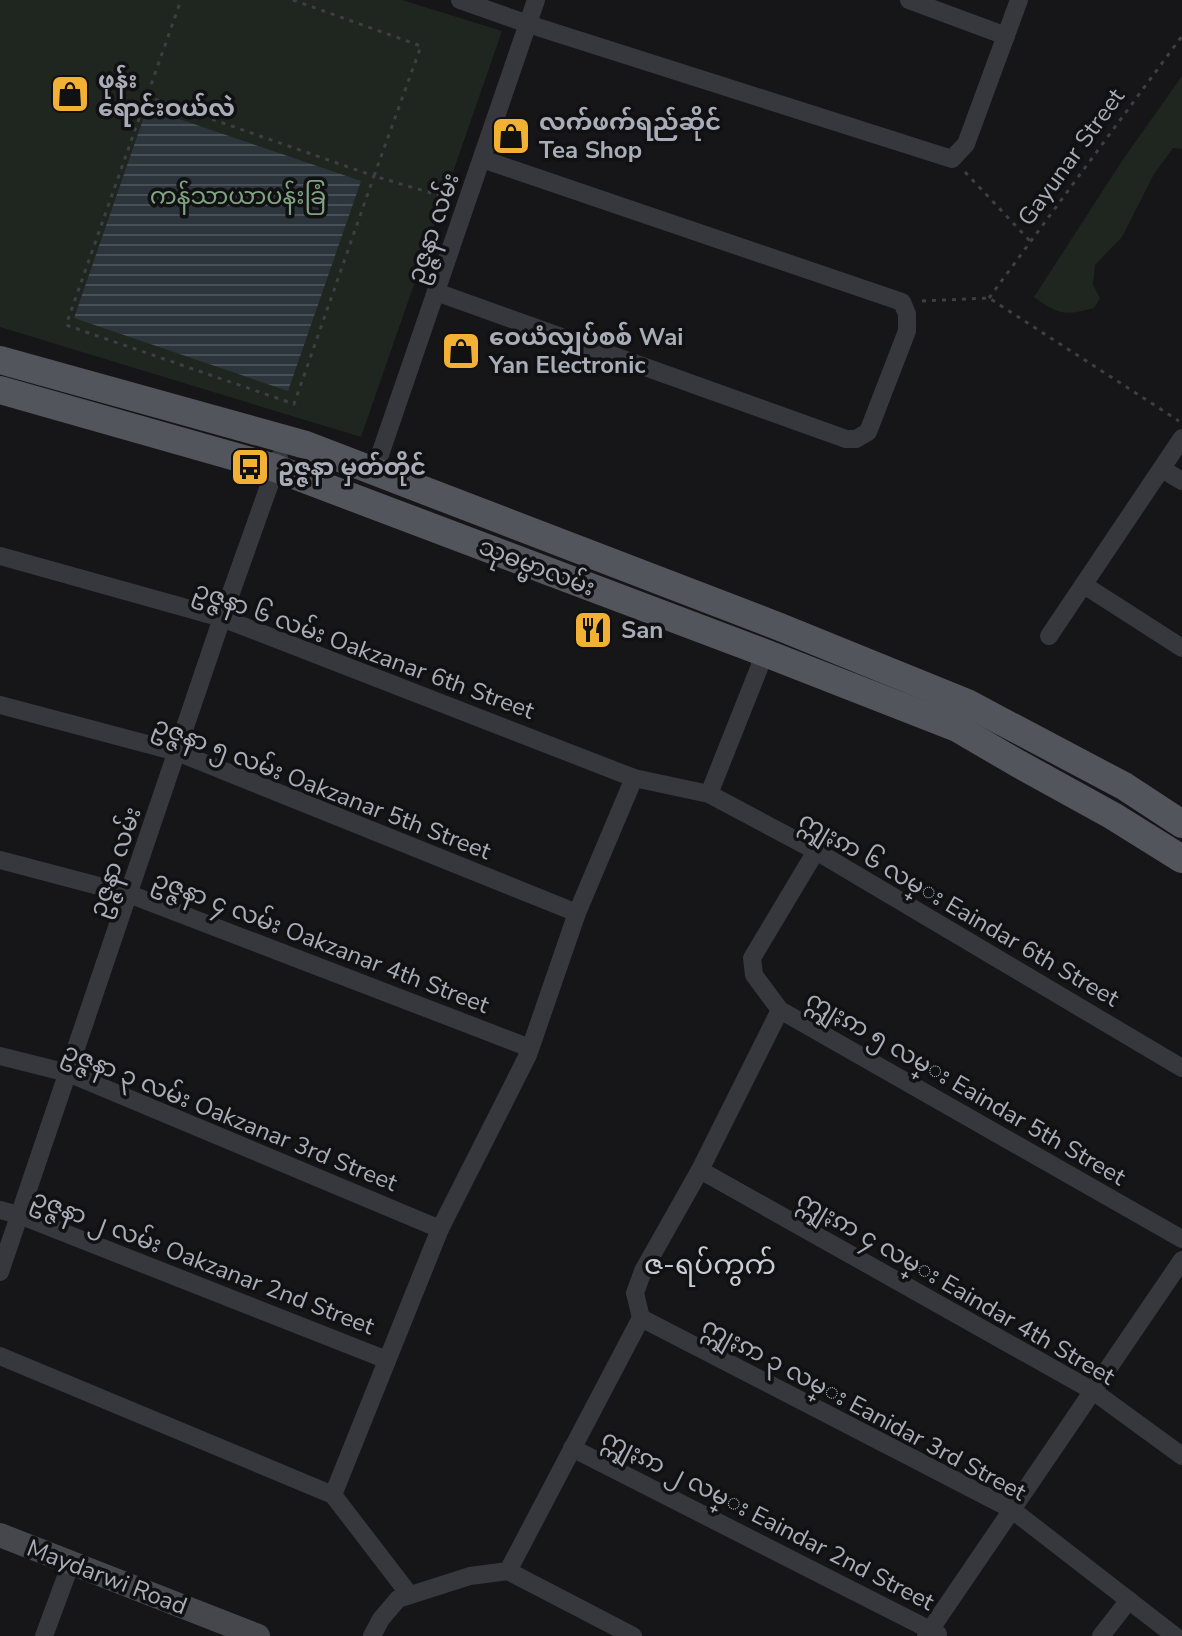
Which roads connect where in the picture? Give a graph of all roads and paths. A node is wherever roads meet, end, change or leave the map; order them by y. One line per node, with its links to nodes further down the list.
1 (181, 0): 10 (path)
2 (293, 0): 13 (path)
3 (460, 0): 7 (street)
4 (536, 0): 7 (street, ဥဇ္ဇနာ လမ်း)
5 (909, 0): 8 (street)
6 (1019, 0): 8 (street)
7 (528, 24): 11 (street, ဥဇ္ဇနာ လမ်း); 12 (street)
8 (1006, 36): 12 (street)
9 (1182, 36): 15 (path, Gayunar Street)
10 (146, 96): 13 (path); 13 (path)
11 (482, 159): 14 (street, ဥဇ္ဇနာ လမ်း); 18 (street)
12 (952, 159): 15 (path)
13 (374, 176): 14 (path)
14 (467, 203): 16 (street, ဥဇ္ဇနာ လမ်း)
15 (1031, 242): 17 (path, Gayunar Street)
16 (436, 292): 18 (street); 26 (street, ဥဇ္ဇနာ လမ်း)
17 (989, 298): 18 (path); 21 (path)
18 (902, 302)
19 (0, 360): 23 (main road, သုဓမ္မာလမ်း)
20 (0, 390): 24 (main road, သုဓမ္မာလမ်း)
21 (1182, 423)
22 (1182, 438): 25 (street)
23 (285, 439): 24 (street, ဥဇ္ဇနာ လမ်း); 26 (main road, သုဓမ္မာလမ်း)
24 (275, 468): 30 (street, ဥဇ္ဇနာ လမ်း); 33 (main road, သုဓမ္မာလမ်း)
25 (1162, 469): 27 (street); 29 (street)
26 (374, 472): 38 (main road, သုဓမ္မာလမ်း)
27 (1182, 481)
28 (0, 556): 30 (street, ဥဇ္ဇနာ ၆ လမ်း Oakzanar 6th Street)
29 (1084, 585): 31 (street); 32 (street)
30 (222, 618): 35 (street, ဥဇ္ဇနာ လမ်း); 36 (street, ဥဇ္ဇနာ ၆ လမ်း Oakzanar 6th Street)
31 (1049, 636)
32 (1182, 648)
33 (765, 653): 37 (street); 40 (main road, သုဓမ္မာလမ်း)
34 (0, 705): 35 (street, ဥဇ္ဇနာ ၅ လမ်း Oakzanar 5th Street)
35 (177, 752): 42 (street, ဥဇ္ဇနာ လမ်း); 43 (street, ဥဇ္ဇနာ ၅ လမ်း Oakzanar 5th Street)
36 (634, 778): 37 (street, ဥဇ္ဇနာ ၆ လမ်း Oakzanar 6th Street); 43 (street)
37 (709, 794): 39 (street, ဣျႏၵာ ၆ လမ္း Eaindar 6th Street)
38 (1182, 824)
39 (816, 851): 44 (street, ဣျႏၵာ ၅ လမ္း Eaindar 5th Street); 47 (street, ဣျႏၵာ ၆ လမ္း Eaindar 6th Street)
40 (1182, 859)
41 (0, 860): 42 (street, ဥဇ္ဇနာ ၄ လမ်း Oakzanar 4th Street)
42 (129, 894): 45 (street, ဥဇ္ဇနာ ၄ လမ်း Oakzanar 4th Street); 48 (street, ဥဇ္ဇနာ လမ်း)
43 (577, 913): 45 (street)
44 (780, 1010): 49 (street); 53 (street, ဣျႏၵာ ၅ လမ္း Eaindar 5th Street)
45 (530, 1048): 52 (street)
46 (0, 1056): 48 (street, ဥဇ္ဇနာ ၃ လမ်း Oakzanar 3rd Street)
47 (1182, 1068)
48 (68, 1073): 51 (street, ဥဇ္ဇနာ လမ်း); 52 (street, ဥဇ္ဇနာ ၃ လမ်း Oakzanar 3rd Street)
49 (700, 1170): 56 (street); 59 (street, ဣျႏၵာ ၄ လမ္း Eaindar 4th Street)
50 (0, 1210): 51 (street, ဥဇ္ဇနာ ၂ လမ်း Oakzanar 2nd Street)
51 (19, 1215): 55 (street, ဥဇ္ဇနာ လမ်း); 58 (street, ဥဇ္ဇနာ ၂ လမ်း Oakzanar 2nd Street)
52 (440, 1229): 58 (street)
53 (1182, 1239)
54 (1182, 1260): 59 (street)
55 (0, 1272)
56 (641, 1318): 60 (street); 63 (street, ဣျႏၵာ ၃ လမ္း Eanidar 3rd Street)
57 (0, 1356): 62 (street)
58 (387, 1360): 62 (street)
59 (1093, 1391): 61 (street, ဣျႏၵာ ၄ လမ္း Eaindar 4th Street); 63 (street)
60 (572, 1448): 66 (street); 70 (street, ဣျႏၵာ ၂ လမ္း Eaindar 2nd Street)
61 (1182, 1456)
62 (333, 1495): 67 (street)
63 (1011, 1509): 68 (street, ဣျႏၵာ ၃ လမ္း Eanidar 3rd Street); 70 (street)
64 (0, 1535): 65 (street, Maydarwi Road)
65 (71, 1563): 69 (street, Maydarwi Road); 71 (street)
66 (508, 1571): 67 (street); 74 (street)
67 (409, 1594): 73 (street)
68 (1129, 1600): 75 (street); 76 (street, ဣျႏၵာ ၃ လမ္း Eanidar 3rd Street)
69 (218, 1629): 72 (street, Maydarwi Road)
70 (932, 1634)
71 (44, 1636)
72 (258, 1636)
73 (372, 1636)
74 (633, 1636)
75 (1101, 1636)
76 (1175, 1636)

